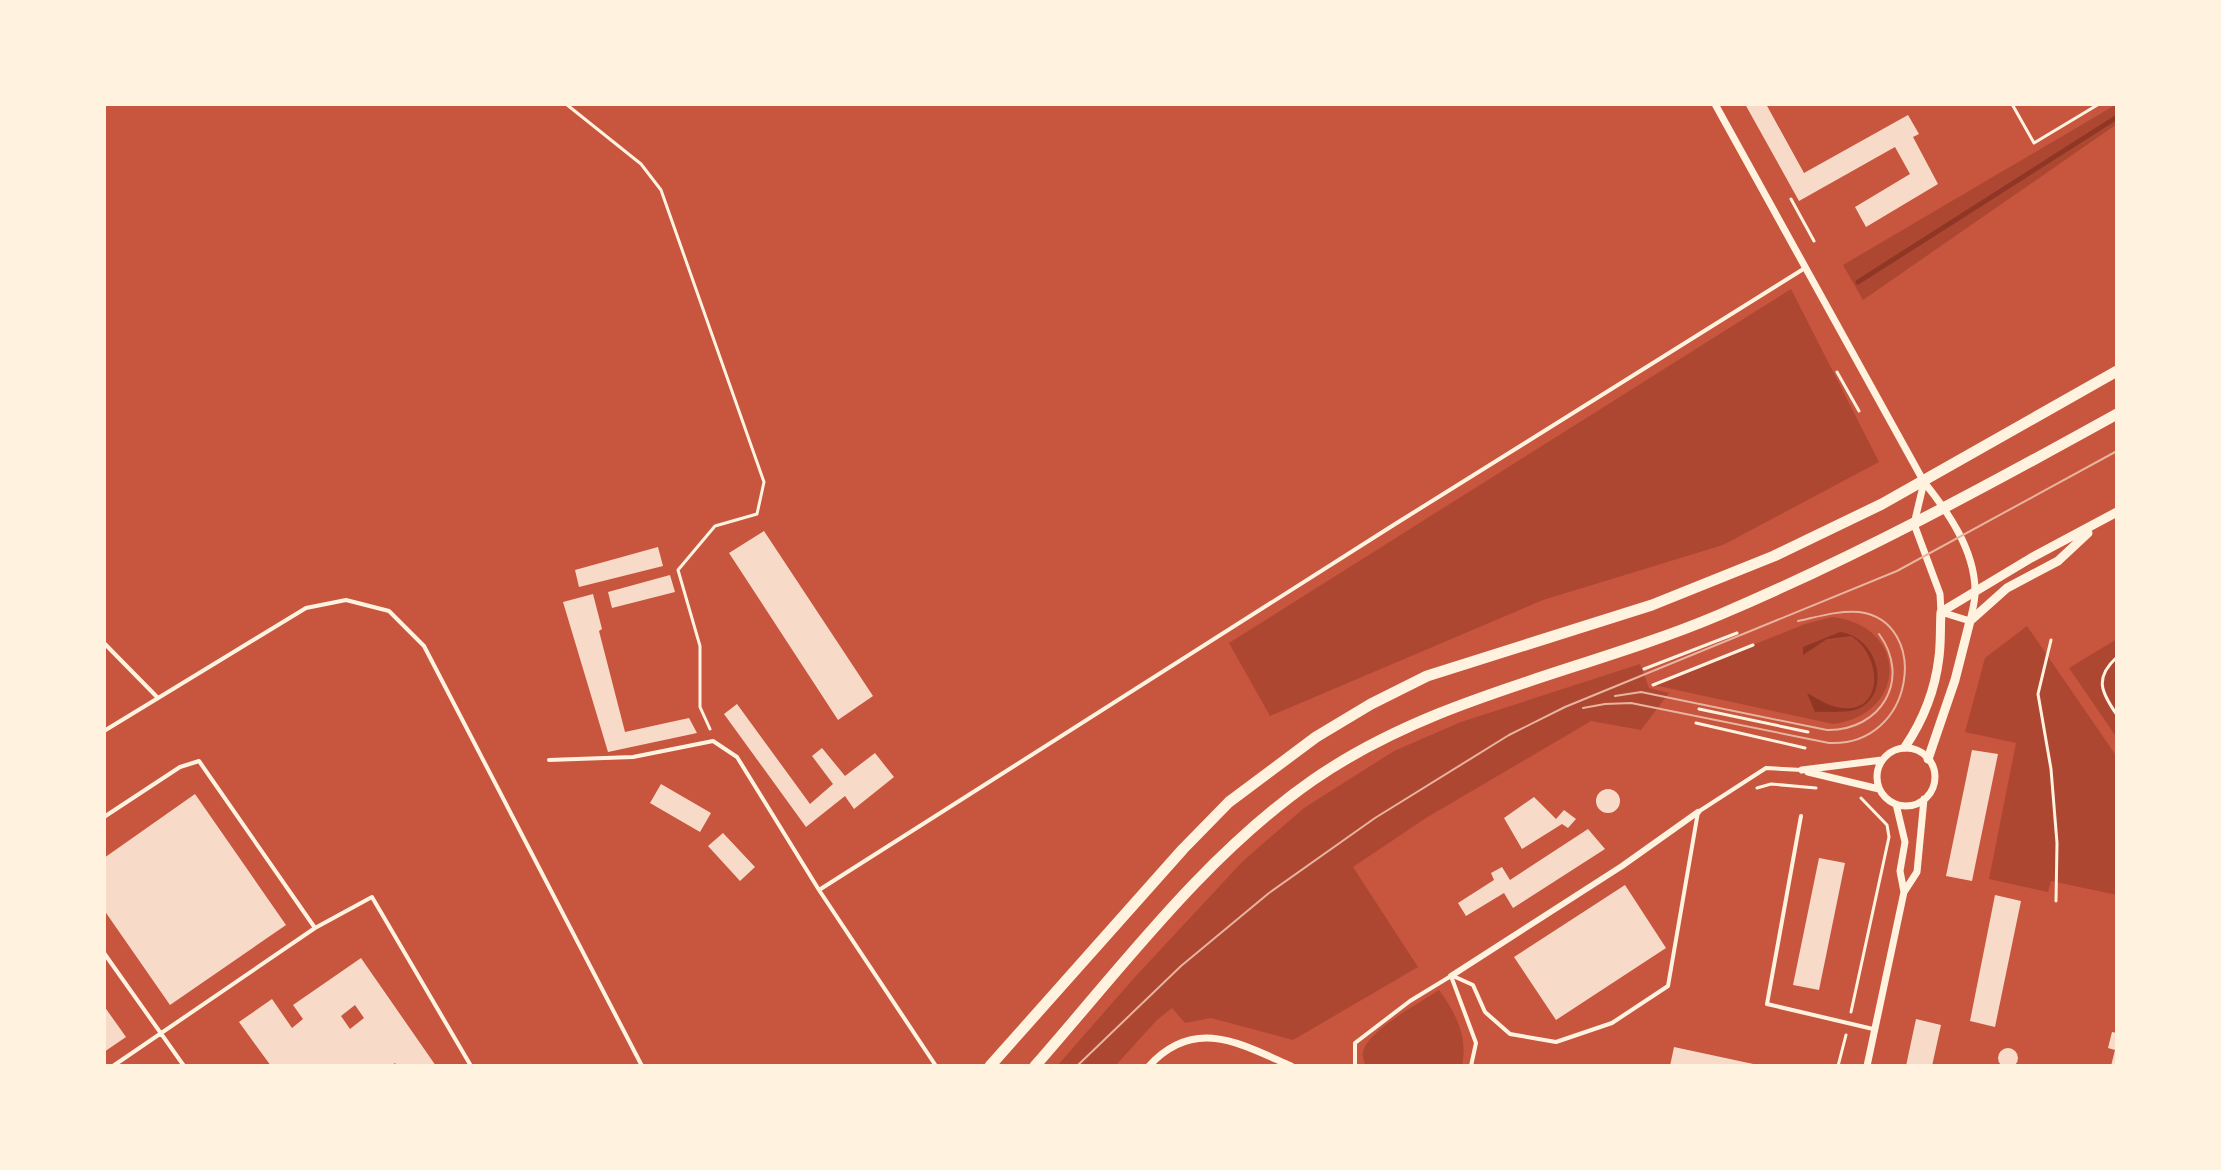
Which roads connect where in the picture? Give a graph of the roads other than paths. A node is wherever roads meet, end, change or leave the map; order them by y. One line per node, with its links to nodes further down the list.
1 (1715, 104): 2 (street)
2 (1807, 267): 5 (street); 27 (lane)
3 (2117, 371): 5 (main road)
4 (2117, 414): 6 (main road)
5 (1924, 482): 6 (street); 8 (street); 39 (main road)
6 (1945, 508): 8 (main road); 10 (street)
7 (2117, 512): 9 (street)
8 (1914, 524): 11 (street); 40 (main road)
9 (2098, 524): 10 (street); 12 (street)
10 (1975, 590): 11 (street); 12 (street)
11 (1941, 612): 12 (street); 16 (street)
12 (1970, 621): 17 (street)
13 (104, 643): 14 (lane)
14 (158, 698): 15 (lane); 37 (lane)
15 (104, 731)
16 (1905, 747): 17 (street); 19 (street)
17 (1928, 759): 22 (street)
18 (549, 760): 27 (lane)
19 (1882, 760): 20 (street); 21 (street)
20 (1802, 770): 21 (street); 24 (lane)
21 (1879, 789): 23 (street)
22 (1924, 799): 23 (street); 28 (street)
23 (1896, 804): 28 (street)
24 (1698, 812): 31 (street); 31 (lane)
25 (1801, 816): 32 (lane)
26 (104, 817): 29 (lane)
27 (819, 890): 38 (lane)
28 (1904, 892): 32 (street)
29 (315, 928): 33 (lane); 36 (lane)
30 (104, 953): 33 (lane)
31 (1451, 976): 43 (lane); 44 (lane)
32 (1875, 1030): 45 (street)
33 (161, 1033): 34 (lane); 35 (lane)
34 (113, 1066)
35 (184, 1066)
36 (471, 1066)
37 (642, 1066)
38 (936, 1066)
39 (990, 1066)
40 (1035, 1066)
41 (1149, 1066): 42 (street)
42 (1291, 1066)
43 (1355, 1066)
44 (1471, 1066)
45 (1867, 1066)

